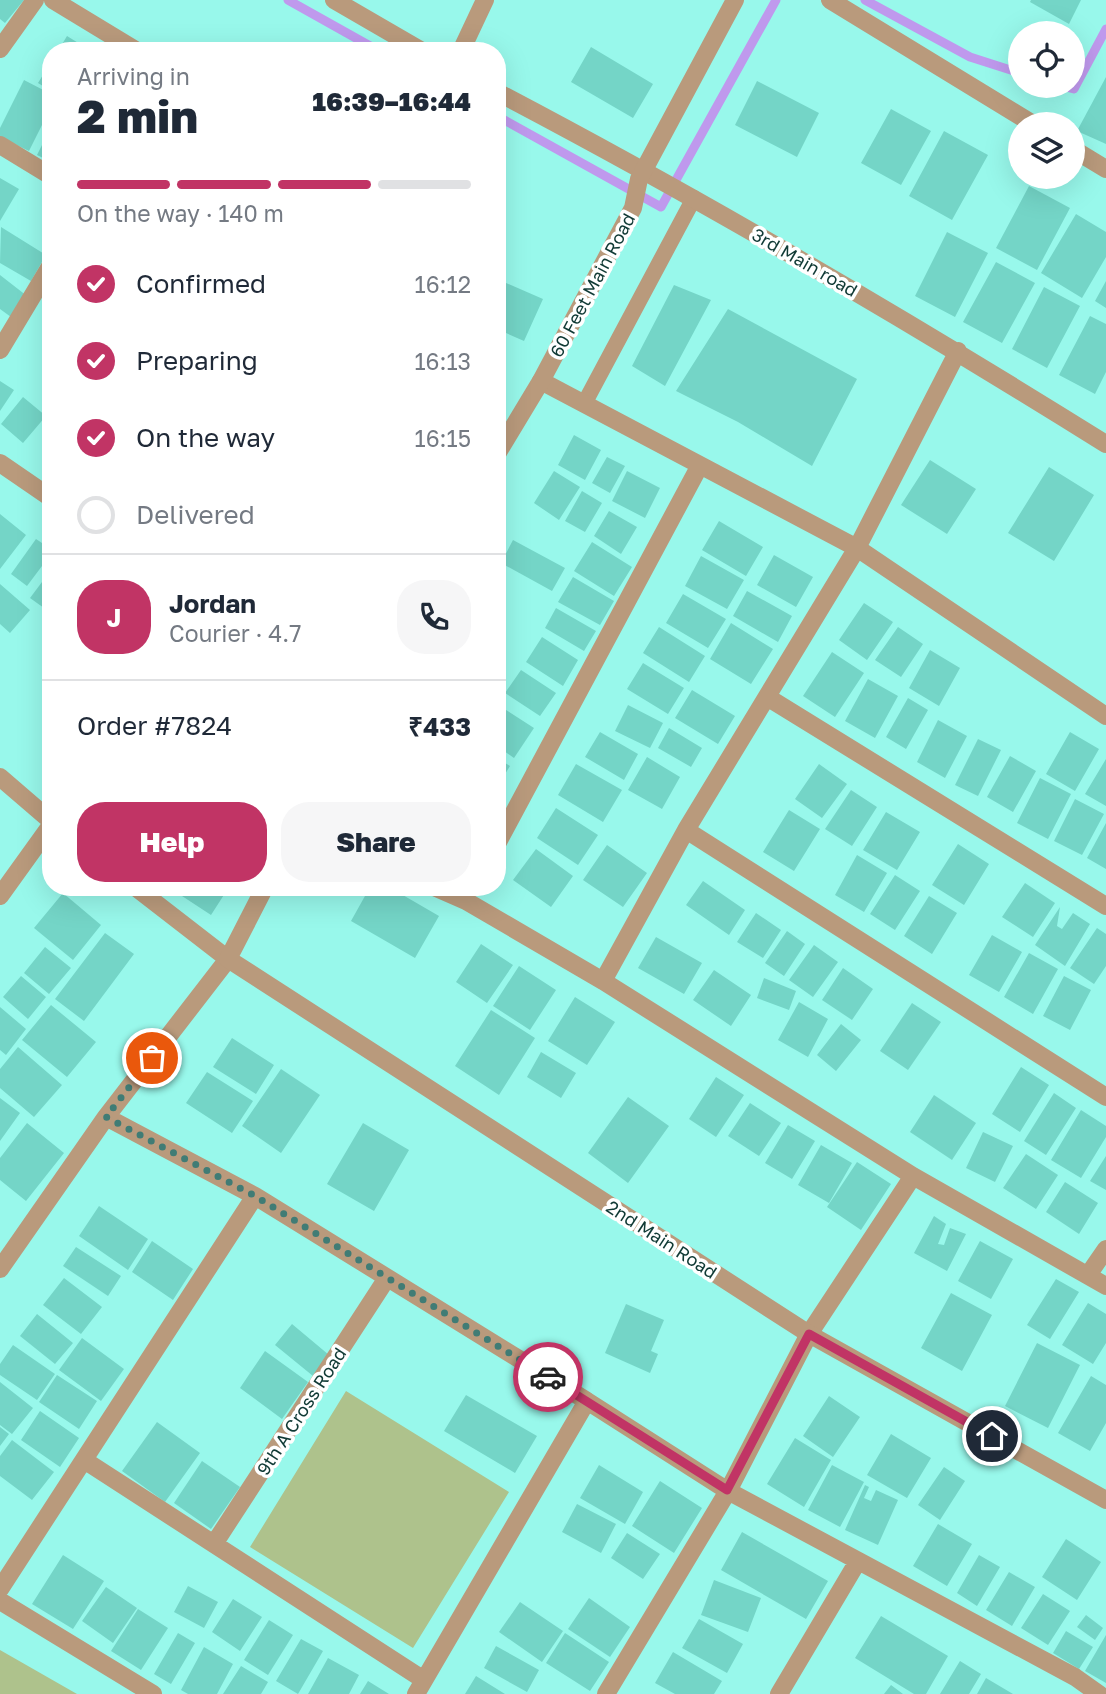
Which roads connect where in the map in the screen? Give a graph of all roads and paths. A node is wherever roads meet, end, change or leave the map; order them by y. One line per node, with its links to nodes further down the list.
1 (35, 0): 10 (street)
2 (53, 0): 7 (street)
3 (334, 0): 8 (street)
4 (485, 0): 9 (street)
5 (735, 0): 17 (street, 60 Feet Main Road)
6 (830, 0): 12 (street)
7 (123, 42)
8 (406, 42)
9 (465, 42)
10 (0, 49)
11 (506, 97): 17 (street, 3rd Main road)
12 (1013, 112)
13 (0, 145): 16 (street)
14 (1085, 156): 15 (street)
15 (1106, 169)
16 (42, 171)
17 (642, 174): 18 (street, 3rd Main road); 22 (street, 60 Feet Main Road)
18 (690, 195): 21 (street, 3rd Main road); 23 (lane)
19 (42, 280): 20 (street)
20 (0, 350)
21 (958, 351): 25 (street, 3rd Main road); 29 (street)
22 (541, 381): 23 (street); 24 (street, 60 Feet Main Road)
23 (584, 404): 27 (street)
24 (506, 439)
25 (1106, 444)
26 (0, 463): 28 (street)
27 (699, 467): 29 (street); 34 (street)
28 (42, 492)
29 (857, 548): 30 (street); 31 (street)
30 (767, 697): 35 (street); 41 (street)
31 (1106, 716)
32 (0, 777): 33 (street)
33 (42, 815)
34 (506, 827)
35 (686, 830): 43 (street); 44 (street)
36 (42, 836): 37 (street)
37 (0, 896)
38 (147, 896): 42 (street, 2nd Main Road)
39 (260, 896): 42 (street)
40 (473, 896): 43 (street)
41 (1106, 906)
42 (228, 959): 45 (street); 53 (street, 2nd Main Road)
43 (603, 981): 46 (street)
44 (1106, 1097)
45 (106, 1117): 47 (street); 49 (street)
46 (914, 1176): 50 (street); 53 (street)
47 (255, 1196): 51 (street); 55 (street)
48 (1106, 1250): 50 (street)
49 (0, 1269)
50 (1088, 1275): 52 (street)
51 (387, 1278): 54 (street); 58 (street, 9th A Cross Road)
52 (1106, 1286)
53 (809, 1334): 56 (street); 57 (street, 2nd Main Road)
54 (587, 1401): 56 (street); 62 (street)
55 (84, 1460): 58 (street); 60 (street)
56 (727, 1490): 59 (street); 64 (street)
57 (1106, 1500)
58 (214, 1544): 62 (street)
59 (858, 1561): 65 (street); 66 (street)
60 (0, 1589)
61 (0, 1601): 63 (street)
62 (420, 1687)
63 (153, 1694)
64 (606, 1694)
65 (779, 1694)
66 (1099, 1694)

